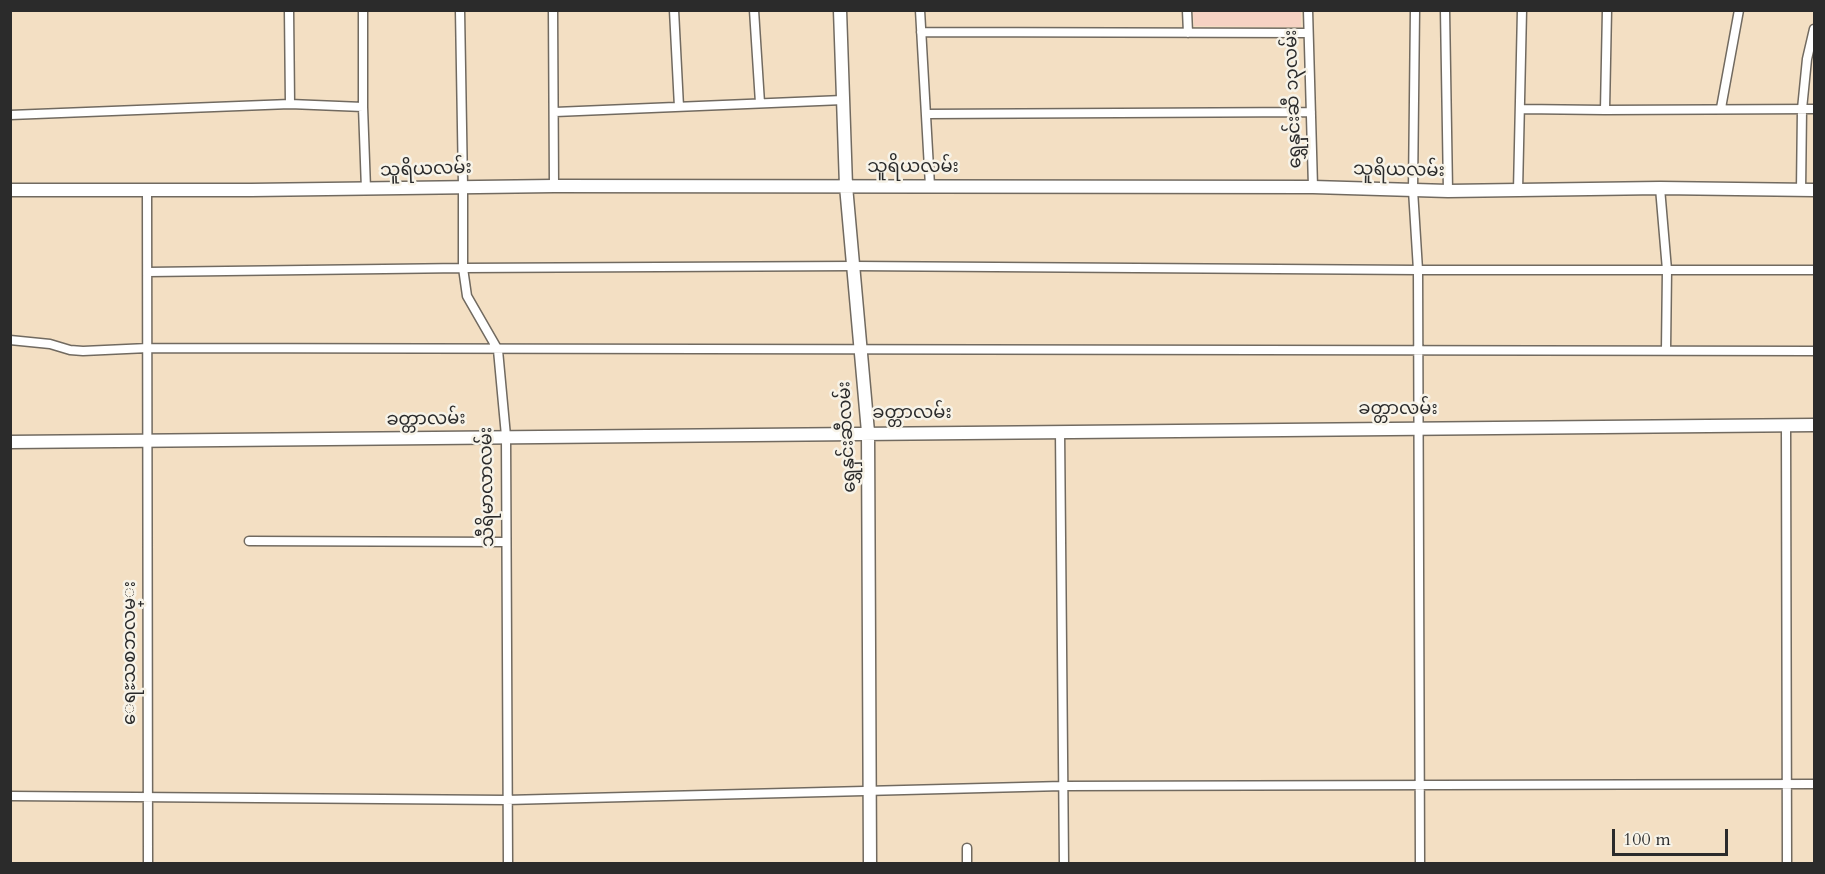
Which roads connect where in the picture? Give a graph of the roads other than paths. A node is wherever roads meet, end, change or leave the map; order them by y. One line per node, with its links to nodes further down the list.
1 (289, 10): 22 (street)
2 (363, 10): 24 (street)
3 (460, 10): 34 (street, သီရိမာလာလမ်း)
4 (553, 10): 30 (street)
5 (674, 10): 23 (street)
6 (754, 10): 21 (street)
7 (840, 10): 20 (street, ရွှေနှင်းဆီလမ်း)
8 (920, 10): 17 (street)
9 (1187, 10): 18 (street)
10 (1308, 10): 19 (street, ရွှေနှင်းဆီ ၁၃လမ်း)
11 (1415, 10): 43 (street)
12 (1445, 10): 45 (street)
13 (1522, 10): 26 (street)
14 (1607, 10): 29 (street)
15 (1739, 10): 25 (street)
16 (1815, 29): 27 (street)
17 (921, 32): 18 (street); 32 (street)
18 (1188, 33): 19 (street)
19 (1308, 33): 31 (street, ရွှေနှင်းဆီ ၁၃လမ်း)
20 (843, 100): 21 (street); 36 (street, ရွှေနှင်းဆီလမ်း)
21 (760, 103): 23 (street)
22 (290, 104): 24 (street); 33 (street)
23 (679, 106): 30 (street)
24 (363, 107): 40 (street)
25 (1721, 108): 27 (street); 29 (street)
26 (1520, 109): 29 (street); 46 (street)
27 (1802, 109): 28 (street); 47 (street)
28 (1815, 109)
29 (1605, 110)
30 (555, 112): 35 (street)
31 (1311, 112): 32 (street); 38 (street, ရွှေနှင်းဆီ ၁၃လမ်း)
32 (926, 114): 37 (street)
33 (10, 115)
34 (464, 186): 35 (street, သူရိယလမ်း); 40 (street, သူရိယလမ်း); 49 (street, သီရိမာလာလမ်း)
35 (554, 186): 36 (street, သူရိယလမ်း)
36 (846, 186): 37 (street, သူရိယလမ်း); 48 (street, ရွှေနှင်းဆီလမ်း)
37 (930, 186): 38 (street, သူရိယလမ်း)
38 (1313, 187): 43 (street, သူရိယလမ်း)
39 (1660, 188): 46 (street, သူရိယလမ်း); 47 (street, သူရိယလမ်း); 51 (street)
40 (366, 189): 42 (street, သူရိယလမ်း)
41 (10, 190): 42 (street, သူရိယလမ်း)
42 (147, 190): 53 (street, ေရႊသစၥာလမ္း)
43 (1413, 190): 45 (street, သူရိယလမ်း); 50 (street)
44 (1815, 190): 47 (street, သူရိယလမ်း)
45 (1448, 191): 46 (street, သူရိယလမ်း)
46 (1518, 191)
47 (1801, 191)
48 (854, 266): 49 (street); 50 (street); 57 (street, ရွှေနှင်းဆီလမ်း)
49 (462, 268): 53 (street); 56 (street, သီရိမာလာလမ်း)
50 (1418, 270): 51 (street); 58 (street)
51 (1666, 270): 52 (street); 59 (street)
52 (1815, 270)
53 (148, 272): 55 (street, ေရႊသစၥာလမ္း)
54 (10, 340): 55 (street)
55 (148, 348): 56 (street); 68 (street, ေရႊသစၥာလမ္း)
56 (498, 350): 57 (street); 66 (street, သီရိမာလာလမ်း)
57 (861, 350): 58 (street); 65 (street, ရွှေနှင်းဆီလမ်း)
58 (1418, 350): 59 (street); 63 (street)
59 (1666, 351): 60 (street)
60 (1815, 351)
61 (1786, 425): 62 (street, ခတ္တာလမ်း); 63 (street, ခတ္တာလမ်း); 71 (street)
62 (1815, 425)
63 (1419, 428): 64 (street, ခတ္တာလမ်း); 73 (street)
64 (1060, 431): 65 (street, ခတ္တာလမ်း); 74 (street)
65 (868, 432): 66 (street, ခတ္တာလမ်း); 75 (street, ရွှေနှင်းဆီလမ်း)
66 (506, 436): 68 (street, ခတ္တာလမ်း); 70 (street, သီရိမာလာလမ်း)
67 (10, 442): 68 (street, ခတ္တာလမ်း)
68 (148, 442): 77 (street, ေရႊသစၥာလမ္း)
69 (249, 541): 70 (street)
70 (506, 542): 78 (street, သီရိမာလာလမ်း)
71 (1786, 784): 72 (street); 73 (street); 86 (street)
72 (1815, 784)
73 (1420, 785): 74 (street); 85 (street)
74 (1063, 786): 75 (street); 84 (street)
75 (870, 789): 78 (street); 82 (street, ရွှေနှင်းဆီလမ်း)
76 (10, 796): 77 (street)
77 (147, 796): 78 (street); 80 (street, ေရႊသစၥာလမ္း)
78 (506, 800): 81 (street, သီရိမာလာလမ်း)
79 (967, 848): 83 (street)
80 (148, 864)
81 (508, 864)
82 (870, 864)
83 (967, 864)
84 (1064, 864)
85 (1420, 864)
86 (1787, 864)

